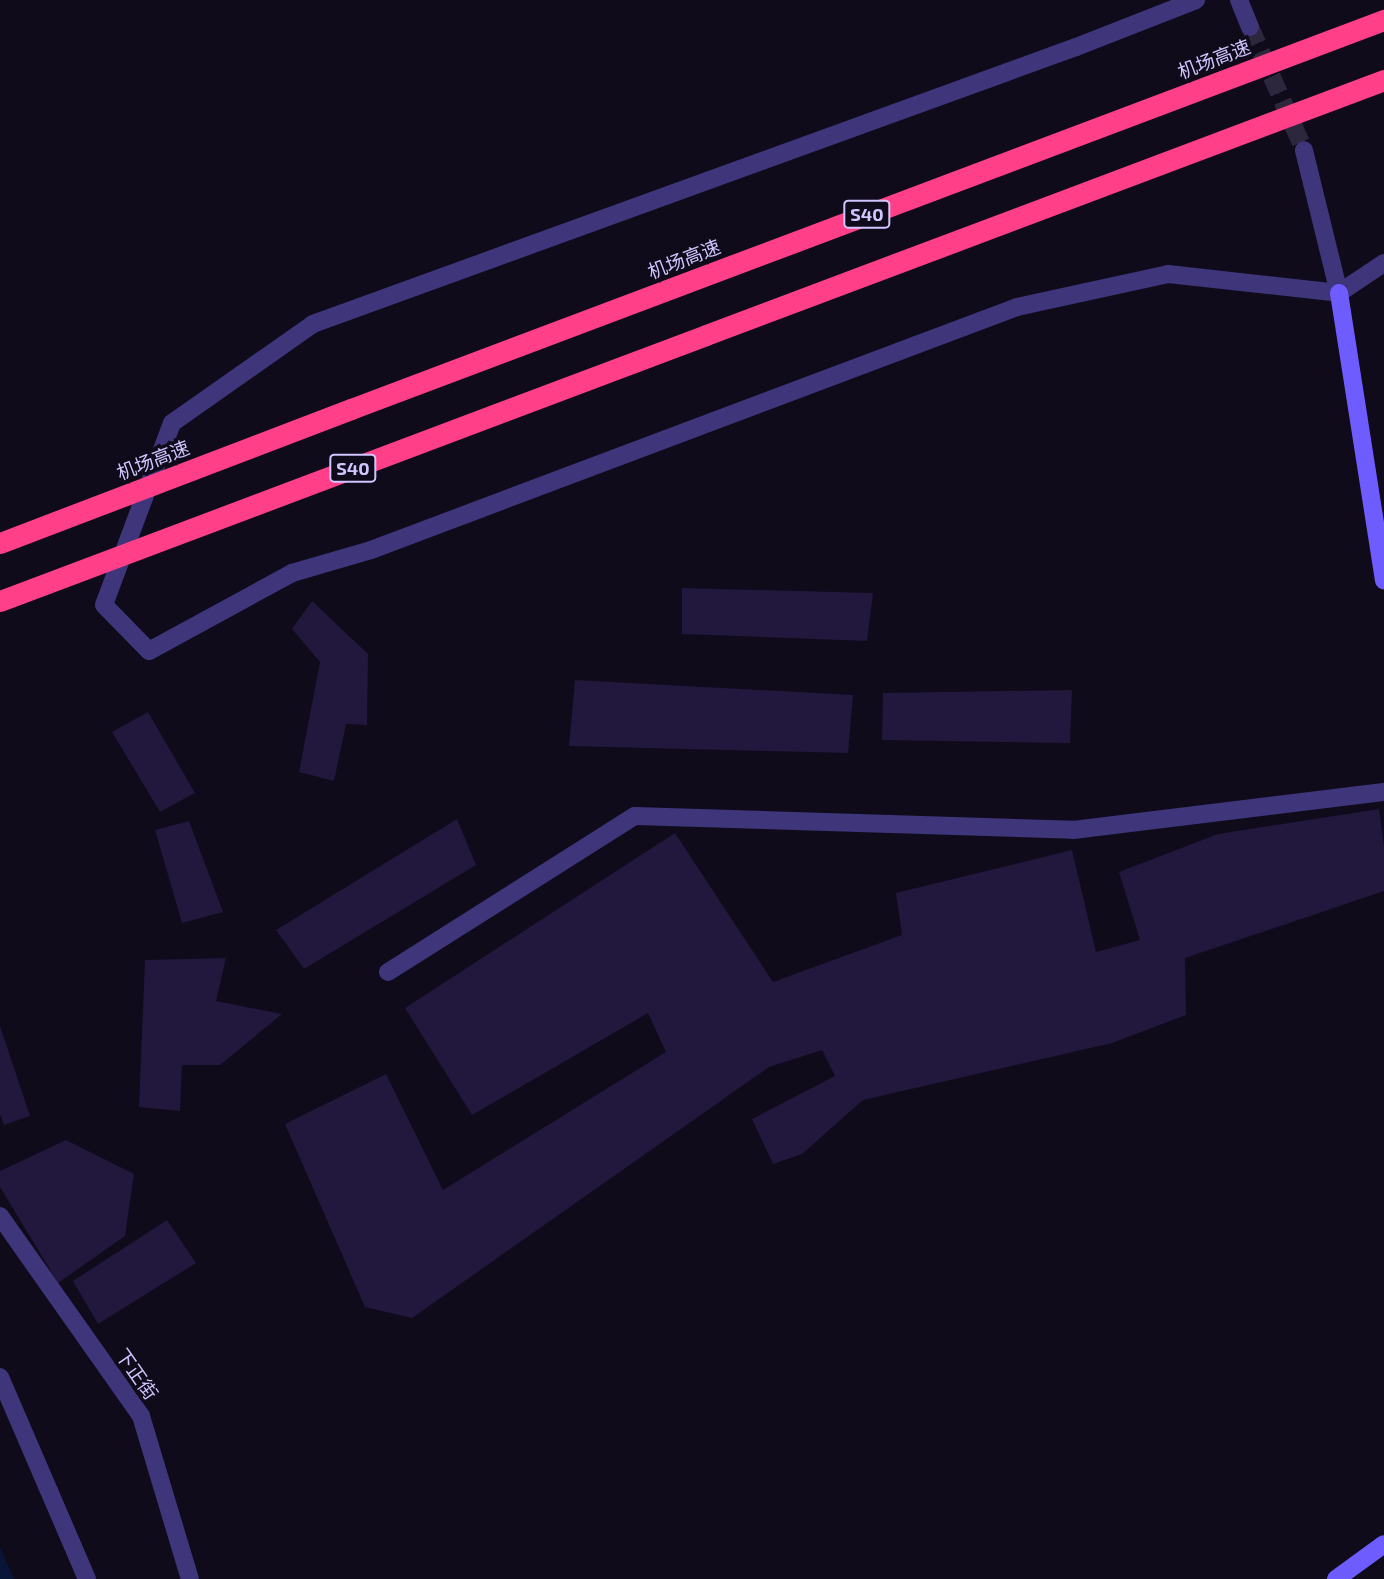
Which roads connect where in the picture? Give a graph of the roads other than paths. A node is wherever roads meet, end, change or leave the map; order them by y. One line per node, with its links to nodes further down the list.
1 (1196, 0): 8 (street)
2 (1239, 0): 4 (street)
3 (1384, 20): 9 (highway, 机场高速 / S40, bridge)
4 (1250, 27)
5 (1384, 80): 11 (highway, S40, bridge)
6 (1304, 150): 8 (street)
7 (1384, 263): 8 (street)
8 (1339, 293): 10 (street)
9 (0, 543)
10 (1384, 580)
11 (0, 601)
12 (1384, 792): 13 (street)
13 (388, 972)
14 (0, 1216): 18 (street, 下正街)
15 (0, 1377): 17 (street)
16 (1384, 1544): 19 (street)
17 (87, 1579)
18 (190, 1579)
19 (1336, 1579)

